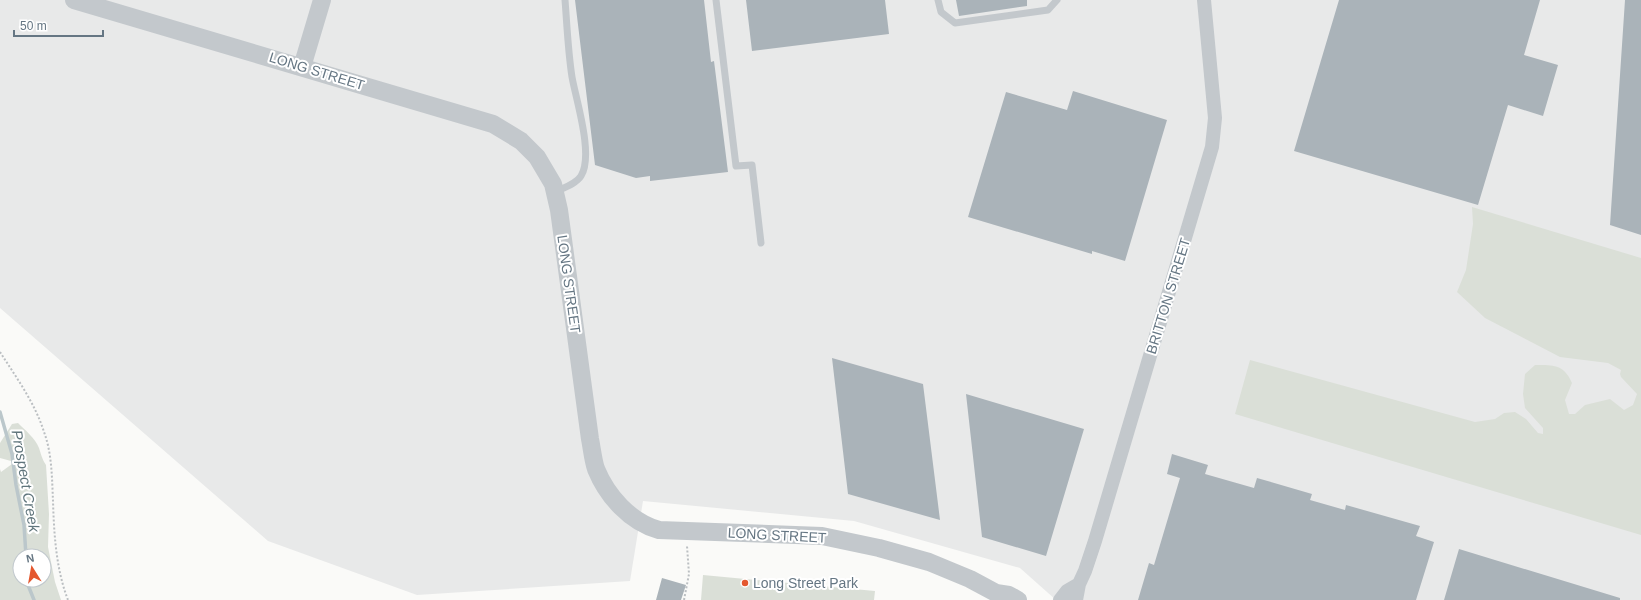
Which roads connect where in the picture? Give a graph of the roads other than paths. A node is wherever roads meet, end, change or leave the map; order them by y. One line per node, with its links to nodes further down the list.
1 (74, 0): 8 (street, LONG STREET)
2 (322, 0): 8 (street)
3 (565, 0): 9 (lane)
4 (716, 0): 10 (lane)
5 (938, 0): 6 (lane)
6 (1057, 0)
7 (1204, 0): 11 (street, BRITTON STREET)
8 (302, 67): 9 (street, LONG STREET)
9 (555, 192): 12 (street, LONG STREET)
10 (761, 244)
11 (1079, 584): 14 (street); 15 (street, BRITTON STREET)
12 (998, 596): 13 (street, LONG STREET)
13 (1018, 600)
14 (1060, 600)
15 (1076, 600)

